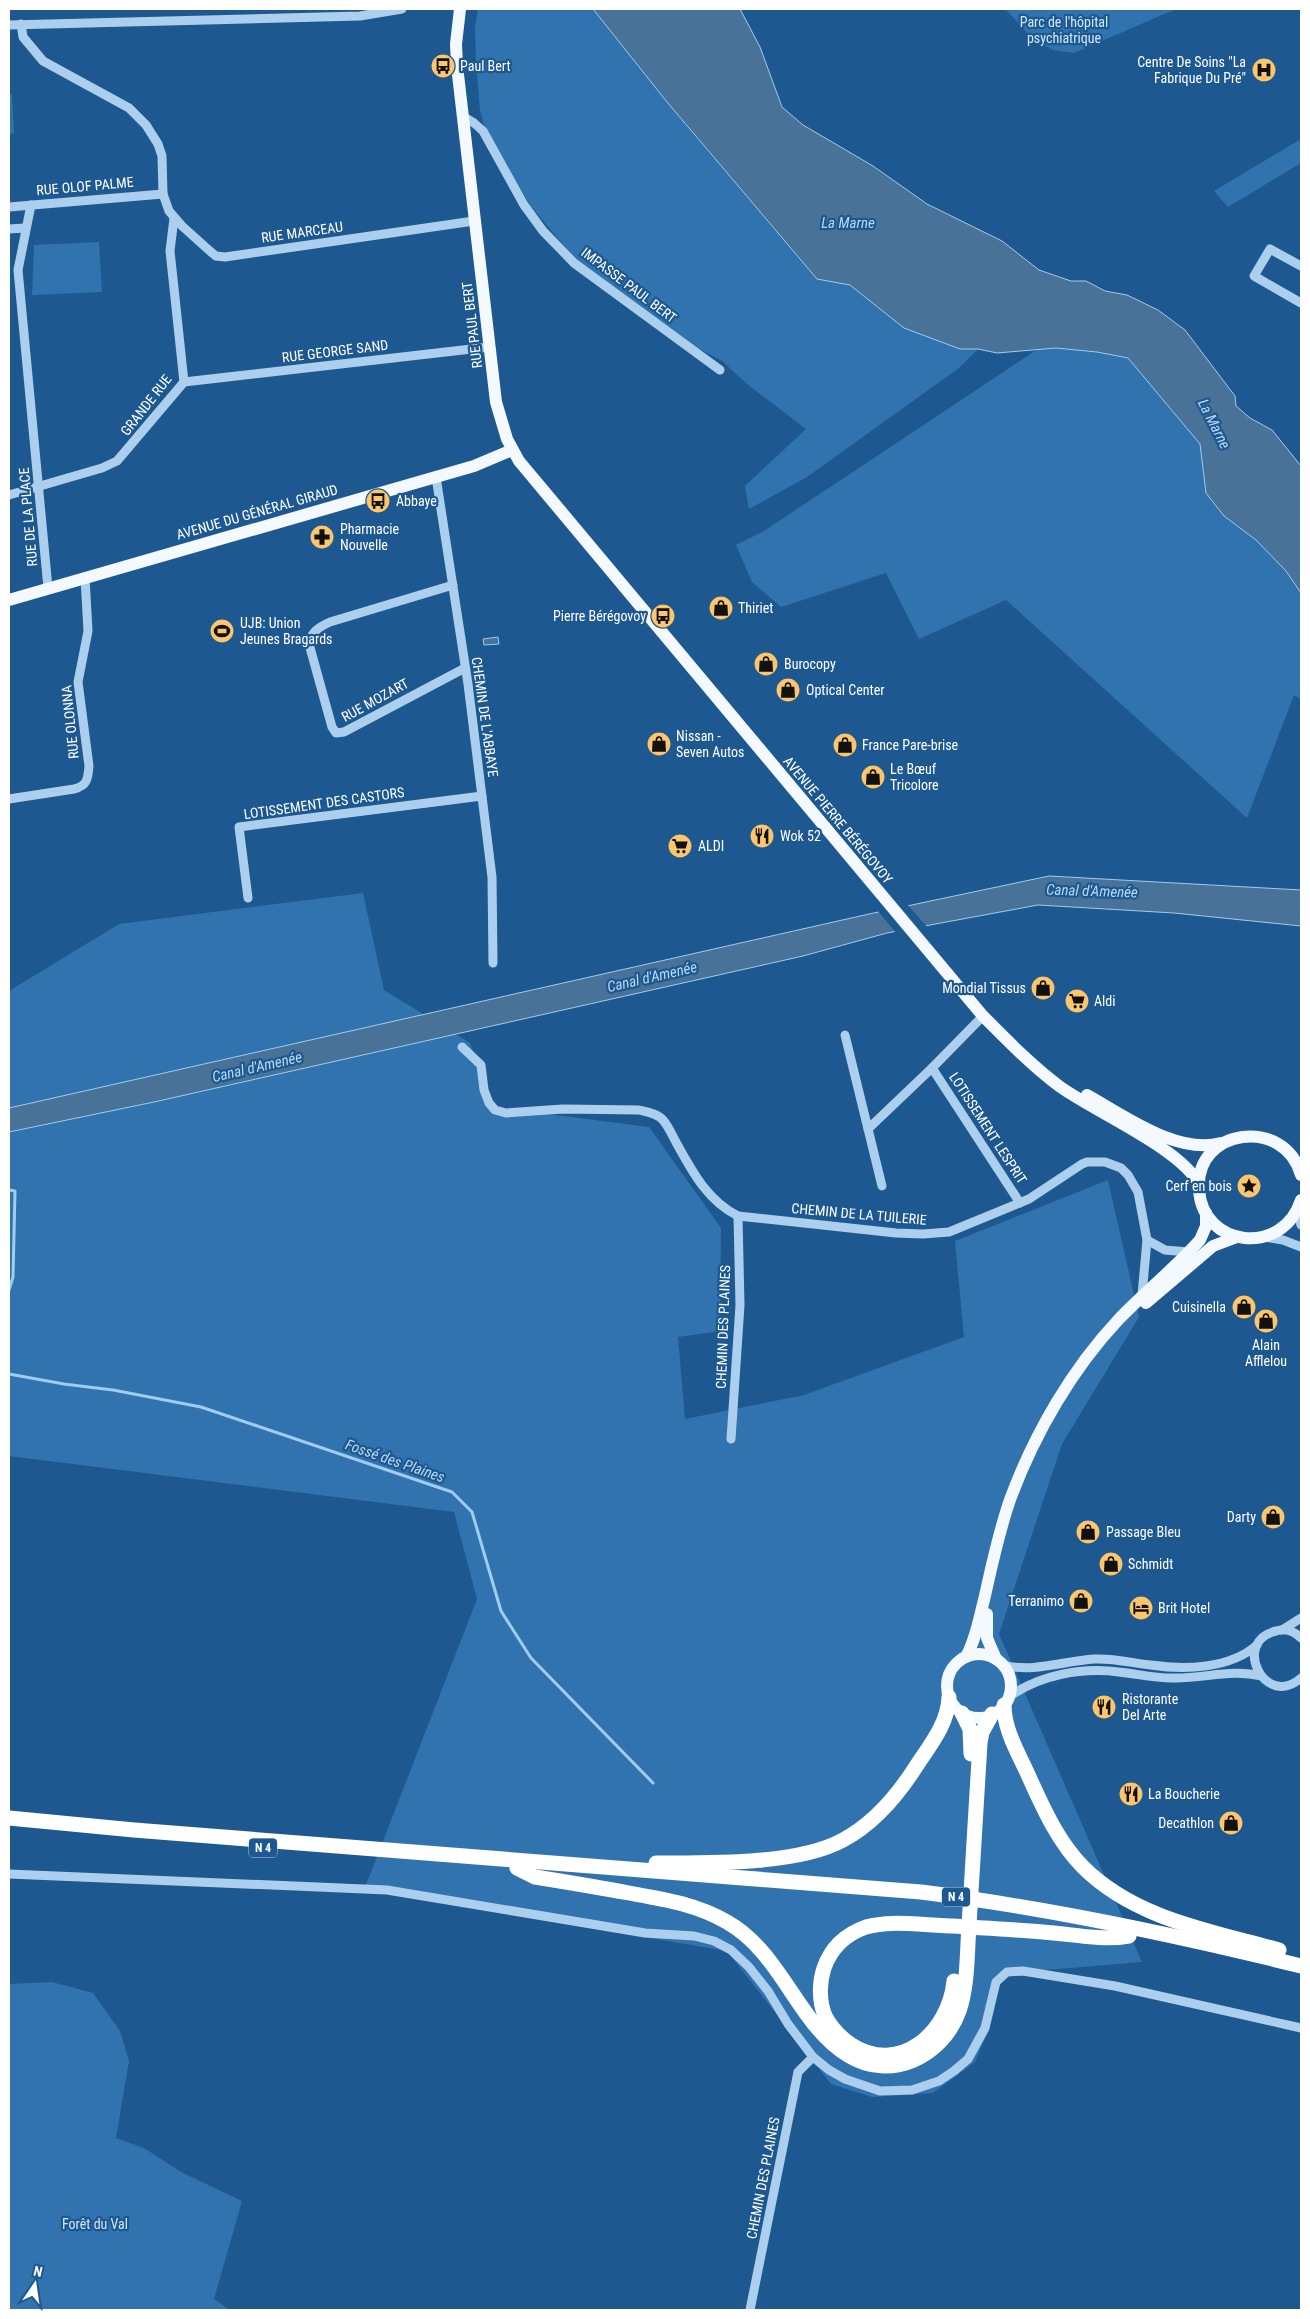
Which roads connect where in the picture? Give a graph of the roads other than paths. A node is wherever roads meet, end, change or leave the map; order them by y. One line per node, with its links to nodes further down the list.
1 (402, 9): 3 (street)
2 (460, 9): 6 (main road, RUE PAUL BERT)
3 (240, 14): 4 (street)
4 (21, 24): 5 (street); 7 (street)
5 (9, 25)
6 (462, 116): 11 (main road, RUE PAUL BERT); 18 (street, IMPASSE PAUL BERT)
7 (163, 194): 8 (street, RUE OLOF PALME); 10 (street, RUE MARCEAU)
8 (31, 205): 9 (street, RUE OLOF PALME); 12 (street, RUE DE LA PLACE)
9 (11, 206)
10 (174, 218): 11 (street, RUE MARCEAU); 19 (street, GRANDE RUE)
11 (474, 221): 17 (main road, RUE PAUL BERT)
12 (25, 228): 13 (street); 15 (street, RUE DE LA PLACE)
13 (9, 229)
14 (1301, 266): 16 (street)
15 (13, 270): 22 (street, RUE DE LA PLACE)
16 (1301, 303)
17 (490, 347): 19 (street, RUE GEORGE SAND); 20 (main road, RUE PAUL BERT)
18 (720, 370)
19 (184, 382): 22 (street, GRANDE RUE)
20 (512, 450): 21 (main road, AVENUE DU GÉNÉRAL GIRAUD); 27 (main road, RUE PAUL BERT)
21 (436, 477): 24 (main road, AVENUE DU GÉNÉRAL GIRAUD); 25 (street, CHEMIN DE L'ABBAYE)
22 (39, 486): 23 (street, GRANDE RUE); 26 (street, RUE DE LA PLACE)
23 (9, 495)
24 (85, 578): 26 (main road, AVENUE DU GÉNÉRAL GIRAUD); 31 (street, RUE OLONNA)
25 (453, 585): 29 (street, CHEMIN DE L'ABBAYE); 29 (street, RUE MOZART)
26 (48, 588): 28 (main road, AVENUE DU GÉNÉRAL GIRAUD)
27 (631, 595): 34 (main road, AVENUE PIERRE BÉRÉGOVOY)
28 (9, 600)
29 (465, 668): 30 (street, CHEMIN DE L'ABBAYE)
30 (482, 796): 32 (street, LOTISSEMENT DES CASTORS); 33 (street, CHEMIN DE L'ABBAYE)
31 (9, 799)
32 (248, 898)
33 (493, 963)
34 (983, 1016): 37 (main road, AVENUE PIERRE BÉRÉGOVOY); 38 (street, LOTISSEMENT LESPRIT)
35 (845, 1036): 39 (street)
36 (462, 1047): 48 (street)
37 (1029, 1059): 40 (main road); 43 (main road)
38 (932, 1068): 39 (street, LOTISSEMENT LESPRIT); 45 (street, LOTISSEMENT LESPRIT)
39 (868, 1129): 44 (street)
40 (1224, 1143): 41 (main road); 43 (main road)
41 (1297, 1158): 42 (main road)
42 (1301, 1175)
43 (1199, 1184): 47 (main road)
44 (882, 1186)
45 (1020, 1203): 48 (street, CHEMIN DE LA TUILERIE); 52 (street, CHEMIN DE LA TUILERIE)
46 (1299, 1206): 49 (street); 51 (main road)
47 (1206, 1213): 50 (main road); 54 (main road)
48 (738, 1216): 56 (street, CHEMIN DES PLAINES)
49 (1301, 1225)
50 (1236, 1237): 51 (main road); 62 (main road)
51 (1264, 1237): 53 (street)
52 (1147, 1240): 54 (street); 55 (street, CHEMIN DE LA TUILERIE)
53 (1301, 1247)
54 (1188, 1252): 55 (main road)
55 (1142, 1295): 61 (main road)
56 (731, 1439)
57 (1301, 1618): 58 (street)
58 (1282, 1630): 59 (street); 60 (street)
59 (1301, 1638)
60 (1257, 1645): 62 (street); 63 (street)
61 (966, 1657): 62 (main road); 66 (main road)
62 (1000, 1662): 67 (main road)
63 (1261, 1676): 65 (street); 67 (street)
64 (1301, 1678): 65 (street)
65 (1297, 1684)
66 (949, 1697): 68 (main road); 72 (highway)
67 (1002, 1705): 68 (main road); 74 (highway); 77 (highway)
68 (962, 1713): 74 (highway)
69 (9, 1818): 72 (highway, N 4)
70 (9, 1826): 71 (highway, N 4)
71 (517, 1868): 75 (highway, N 4); 76 (highway)
72 (606, 1868): 78 (highway, N 4)
73 (9, 1874): 81 (street)
74 (967, 1875): 76 (highway)
75 (1129, 1936): 76 (highway); 79 (highway, N 4)
76 (962, 1955)
77 (1301, 1957)
78 (1301, 1966)
79 (1301, 1974)
80 (1301, 2028): 81 (street)
81 (812, 2057): 82 (street, CHEMIN DES PLAINES)
82 (750, 2310)

